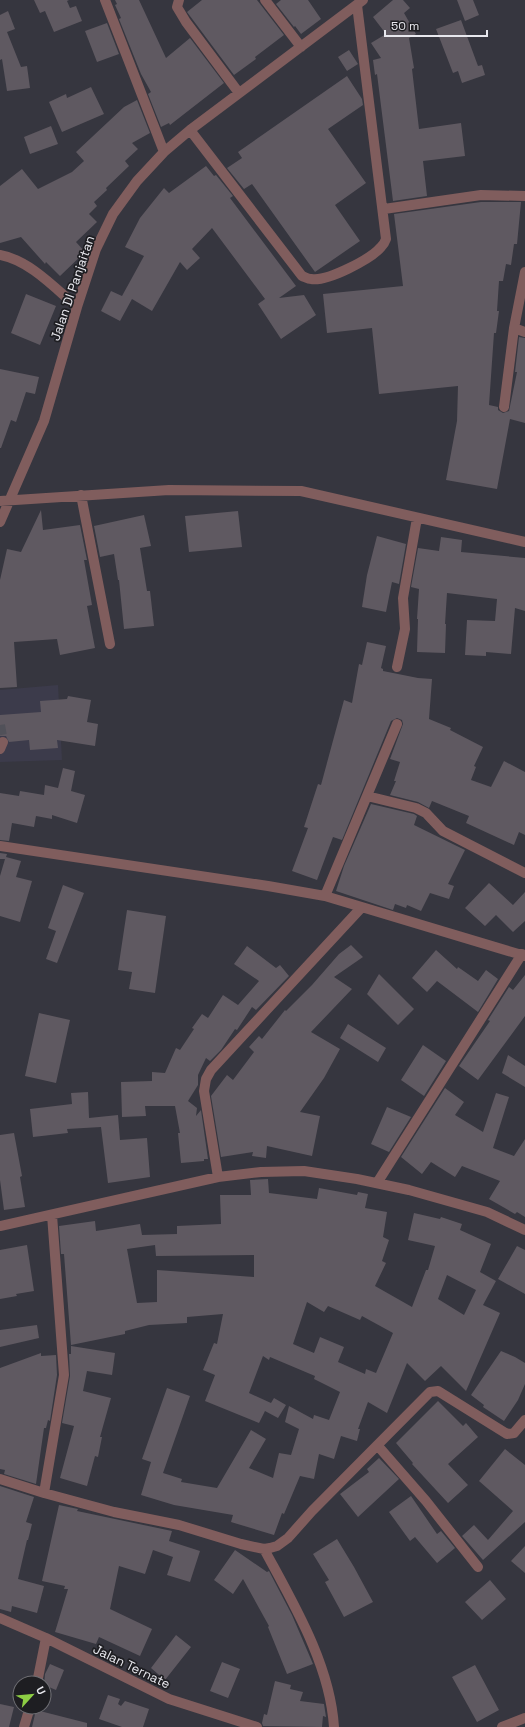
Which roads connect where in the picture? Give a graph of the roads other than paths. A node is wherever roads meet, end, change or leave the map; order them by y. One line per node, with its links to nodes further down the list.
1 (105, 0): 8 (street)
2 (179, 0): 6 (street)
3 (265, 0): 5 (street)
4 (360, 2): 5 (street, Jalan DI Panjaitan); 10 (street)
5 (301, 47): 6 (street, Jalan DI Panjaitan)
6 (239, 93): 7 (street, Jalan DI Panjaitan)
7 (190, 130): 8 (street, Jalan DI Panjaitan); 10 (street)
8 (164, 152): 13 (street, Jalan DI Panjaitan)
9 (525, 196): 10 (street)
10 (384, 209)
11 (0, 255): 13 (street)
12 (525, 272): 14 (street)
13 (76, 307): 18 (street, Jalan DI Panjaitan)
14 (514, 328): 15 (street); 16 (street)
15 (525, 332)
16 (504, 407)
17 (81, 495): 18 (street); 20 (street); 23 (street)
18 (11, 499): 19 (street); 21 (street, Jalan DI Panjaitan)
19 (0, 501)
20 (417, 518): 22 (street); 24 (street)
21 (0, 522)
22 (525, 542)
23 (110, 644)
24 (396, 667)
25 (397, 724): 26 (street)
26 (367, 796): 28 (street); 29 (street)
27 (0, 846): 29 (street)
28 (525, 873)
29 (326, 896): 30 (street)
30 (361, 908): 31 (street); 32 (street)
31 (524, 955): 33 (street)
32 (218, 1177): 33 (street); 34 (street)
33 (377, 1183): 36 (street)
34 (52, 1215): 35 (street); 40 (street)
35 (0, 1226)
36 (525, 1230)
37 (525, 1420): 38 (street)
38 (378, 1446): 41 (street); 42 (street)
39 (0, 1478): 40 (street)
40 (44, 1493): 41 (street)
41 (264, 1548): 50 (street)
42 (478, 1567)
43 (0, 1618): 44 (street, Jalan Ternate)
44 (46, 1638): 45 (street); 49 (street, Jalan Ternate)
45 (39, 1675)
46 (28, 1715): 48 (street)
47 (525, 1718): 51 (street)
48 (24, 1727)
49 (257, 1727)
50 (334, 1727)
51 (502, 1727)

